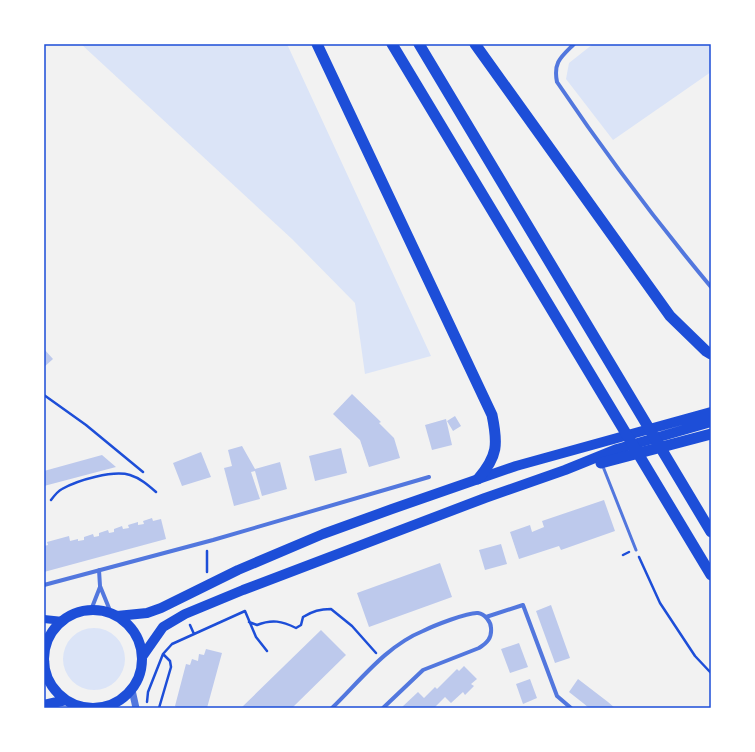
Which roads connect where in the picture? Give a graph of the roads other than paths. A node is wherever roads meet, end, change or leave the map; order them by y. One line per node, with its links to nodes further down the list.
1 (317, 44): 14 (highway)
2 (392, 44): 18 (highway)
3 (418, 44): 15 (highway)
4 (475, 44): 7 (highway)
5 (574, 44): 6 (street)
6 (711, 287)
7 (711, 354)
8 (711, 412): 14 (main road)
9 (711, 422): 12 (main road)
10 (711, 434): 11 (highway)
11 (602, 463): 12 (main road); 16 (lane)
12 (565, 470): 26 (main road)
13 (429, 477): 17 (street)
14 (478, 479): 22 (main road)
15 (708, 527)
16 (636, 550)
17 (99, 570): 19 (street); 20 (street)
18 (711, 575)
19 (44, 585)
20 (100, 586): 21 (street); 22 (street)
21 (91, 610): 22 (main road); 25 (main road)
22 (114, 615): 26 (main road)
23 (486, 617): 33 (street); 34 (street); 35 (street)
24 (44, 618): 25 (main road)
25 (63, 621): 27 (main road)
26 (142, 657): 29 (main road)
27 (44, 660): 28 (main road)
28 (44, 668): 30 (main road)
29 (132, 690): 30 (main road); 32 (street)
30 (66, 700): 31 (main road)
31 (44, 705)
32 (136, 708)
33 (332, 708)
34 (382, 708)
35 (571, 708)

